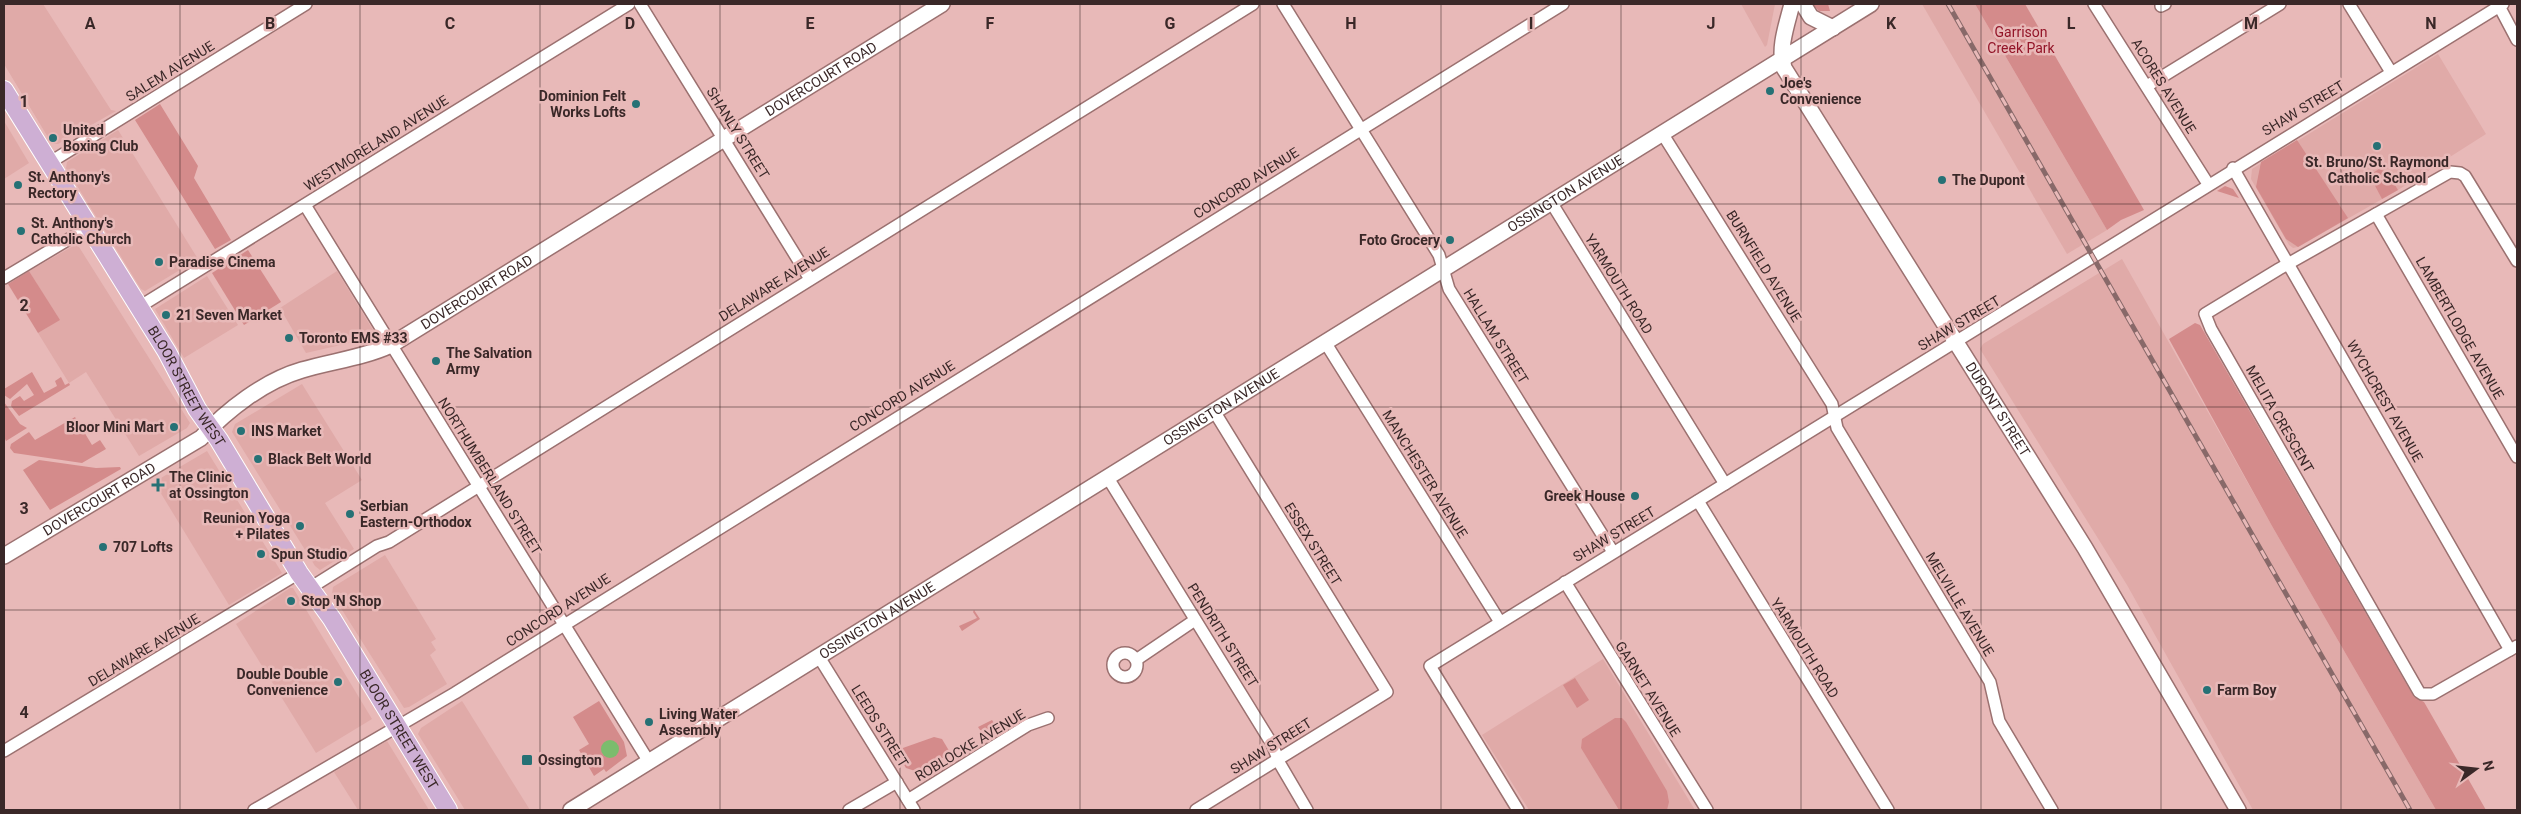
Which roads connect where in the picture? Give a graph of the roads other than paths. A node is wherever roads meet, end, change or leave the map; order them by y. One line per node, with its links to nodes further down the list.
1 (306, 4): 24 (street, SALEM AVENUE)
2 (629, 4): 28 (street, WESTMORELAND AVENUE)
3 (640, 4): 23 (street, SHANLY STREET)
4 (942, 4): 23 (street, DOVERCOURT ROAD)
5 (1253, 4): 35 (street, DELAWARE AVENUE)
6 (1283, 4): 21 (street, HALLAM STREET)
7 (1563, 4): 21 (street, CONCORD AVENUE)
8 (1792, 4): 17 (street)
9 (1803, 4): 15 (street)
10 (1871, 4): 15 (street, OSSINGTON AVENUE)
11 (2094, 4): 19 (street, ACORES AVENUE)
12 (2280, 4): 19 (street)
13 (2349, 4): 18 (street)
14 (2501, 5): 16 (street); 18 (street, SHAW STREET)
15 (1833, 28): 17 (street, OSSINGTON AVENUE)
16 (2517, 40)
17 (1782, 59): 22 (street, OSSINGTON AVENUE); 38 (street, DUPONT STREET)
18 (2391, 72): 25 (street, SHAW STREET)
19 (2147, 86): 26 (street, ACORES AVENUE)
20 (4, 90): 24 (main road, BLOOR STREET WEST)
21 (1360, 128): 33 (street, HALLAM STREET); 55 (street, CONCORD AVENUE)
22 (1662, 133): 27 (street, OSSINGTON AVENUE); 41 (street, BURNFIELD AVENUE)
23 (724, 139): 35 (street, SHANLY STREET); 39 (street, DOVERCOURT ROAD)
24 (49, 163): 30 (main road, BLOOR STREET WEST)
25 (2233, 168): 26 (street, SHAW STREET); 32 (street, WYCHCREST AVENUE)
26 (2208, 184): 38 (street, SHAW STREET)
27 (1551, 202): 33 (street, OSSINGTON AVENUE); 45 (street, YARMOUTH ROAD)
28 (305, 206): 36 (street, WESTMORELAND AVENUE); 39 (street, NORTHUMBERLAND STREET)
29 (2376, 214): 31 (street, MELITA CRESCENT); 32 (street, MELITA CRESCENT); 43 (street, LAMBERTLODGE AVENUE)
30 (89, 227): 34 (street); 36 (main road, BLOOR STREET WEST)
31 (2517, 261)
32 (2288, 264): 56 (street, WYCHCREST AVENUE); 56 (street, MELITA CRESCENT)
33 (1443, 268): 37 (street, OSSINGTON AVENUE); 48 (street, HALLAM STREET)
34 (4, 278)
35 (810, 279): 46 (street, DELAWARE AVENUE)
36 (139, 307): 42 (main road, BLOOR STREET WEST)
37 (1325, 342): 40 (street, OSSINGTON AVENUE); 54 (street, MANCHESTER AVENUE)
38 (1956, 342): 41 (street, SHAW STREET); 78 (street, DUPONT STREET)
39 (391, 345): 42 (street, DOVERCOURT ROAD); 46 (street, NORTHUMBERLAND STREET)
40 (1214, 411): 44 (street, OSSINGTON AVENUE); 59 (street, ESSEX STREET)
41 (1833, 418): 45 (street, SHAW STREET); 77 (street, MELVILLE AVENUE)
42 (210, 428): 49 (street, DOVERCOURT ROAD); 50 (main road, BLOOR STREET WEST)
43 (2517, 457)
44 (1108, 478): 53 (street, PENDRITH STREET); 57 (street, OSSINGTON AVENUE)
45 (1725, 484): 47 (street, SHAW STREET)
46 (477, 486): 52 (street, DELAWARE AVENUE); 55 (street, NORTHUMBERLAND STREET)
47 (1698, 501): 48 (street, SHAW STREET); 76 (street, YARMOUTH ROAD)
48 (1613, 552): 51 (street, SHAW STREET)
49 (4, 556)
50 (299, 573): 52 (main road, BLOOR STREET WEST); 62 (street, DELAWARE AVENUE)
51 (1565, 582): 54 (street, SHAW STREET); 75 (street, GARNET AVENUE)
52 (310, 588): 61 (main road, BLOOR STREET WEST)
53 (1196, 620): 58 (street); 63 (street, PENDRITH STREET)
54 (1500, 622): 74 (street, SHAW STREET)
55 (564, 625): 61 (street, CONCORD AVENUE); 64 (street, NORTHUMBERLAND STREET)
56 (2514, 648)
57 (819, 657): 64 (street, OSSINGTON AVENUE); 65 (street, LEEDS STREET)
58 (1136, 660)
59 (1387, 692): 63 (street, SHAW STREET)
60 (1048, 718): 66 (street, ROBLOCKE AVENUE)
61 (398, 726): 67 (street, CONCORD AVENUE); 68 (main road, BLOOR STREET WEST)
62 (4, 751)
63 (1278, 760): 72 (street, SHAW STREET); 73 (street, PENDRITH STREET)
64 (649, 762): 69 (street, OSSINGTON AVENUE)
65 (897, 782): 66 (street, LEEDS STREET); 70 (street)
66 (908, 800): 71 (street, LEEDS STREET)
67 (254, 810)
68 (448, 810)
69 (571, 810)
70 (849, 810)
71 (914, 810)
72 (1196, 810)
73 (1307, 810)
74 (1518, 810)
75 (1707, 810)
76 (1888, 810)
77 (2052, 810)
78 (2238, 810)

